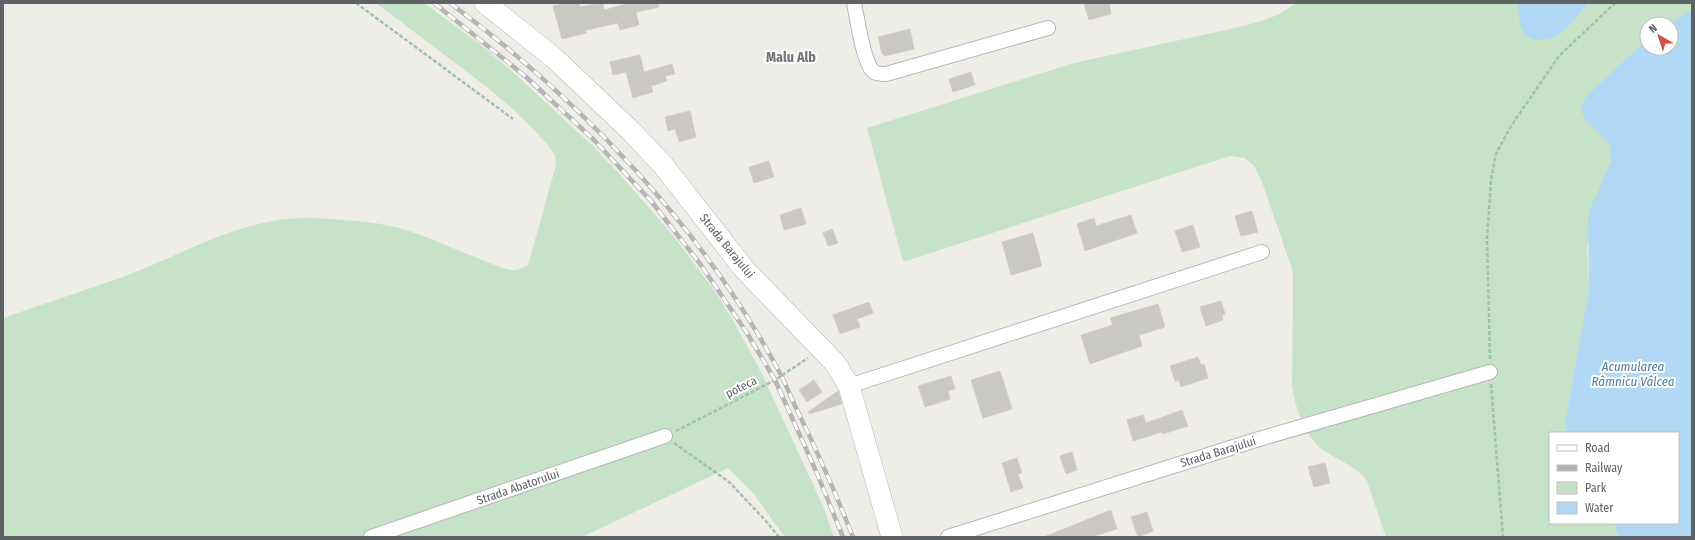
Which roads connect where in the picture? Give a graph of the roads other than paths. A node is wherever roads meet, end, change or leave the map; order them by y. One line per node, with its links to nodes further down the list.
1 (854, 3): 3 (street)
2 (491, 4): 6 (street, Strada Barajului)
3 (1048, 28)
4 (1262, 252): 6 (street)
5 (1490, 372): 10 (street, Strada Barajului)
6 (850, 386): 9 (street, Strada Barajului)
7 (665, 436): 8 (street, Strada Abatorului)
8 (370, 537)
9 (892, 537)
10 (948, 537)

